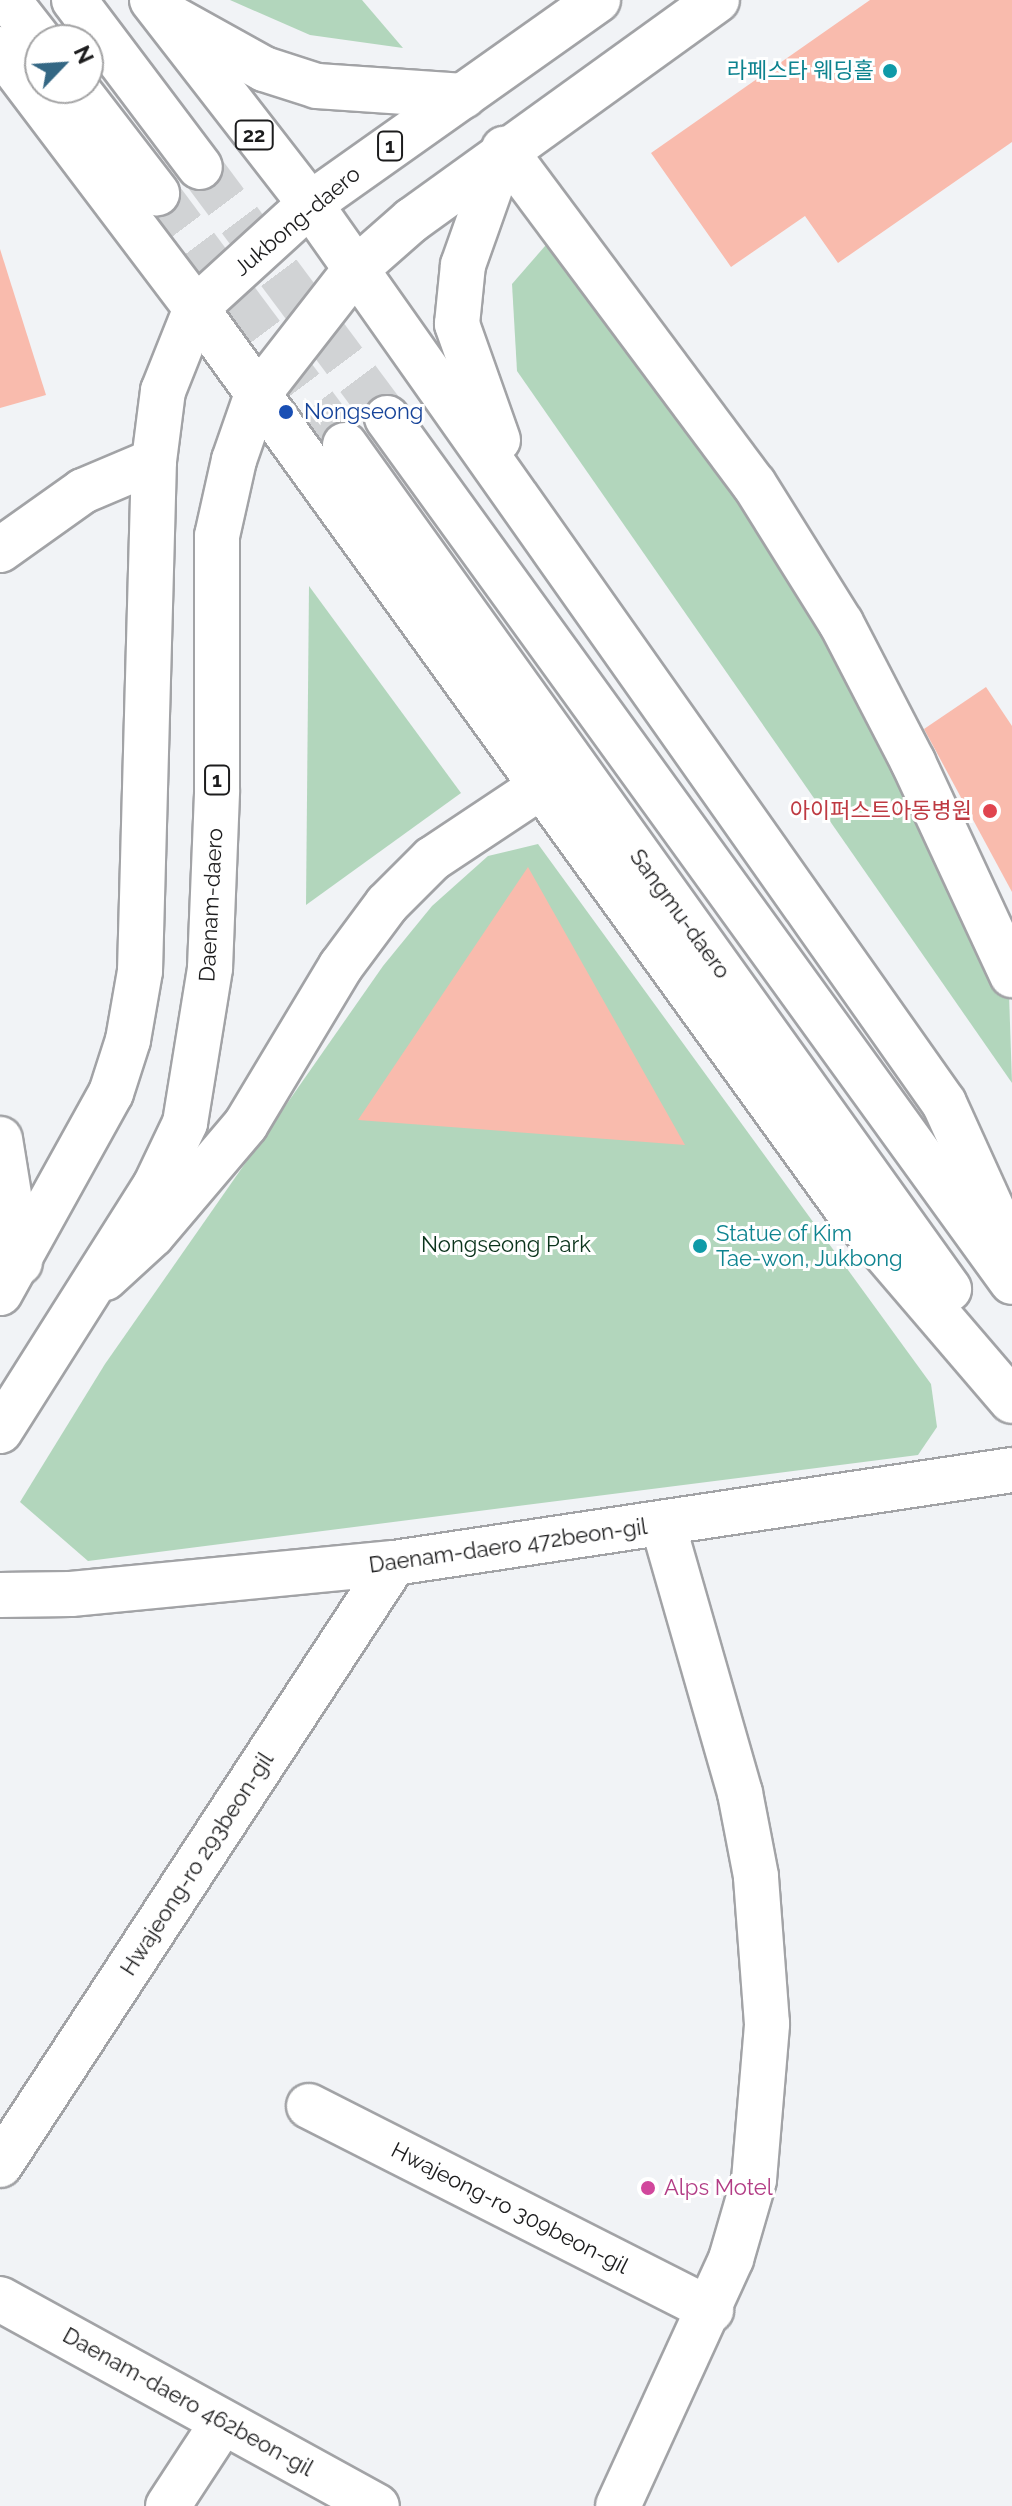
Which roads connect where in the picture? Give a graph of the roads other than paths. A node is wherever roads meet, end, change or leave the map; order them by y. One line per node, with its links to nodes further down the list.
1 (8, 0): 6 (street)
2 (74, 0): 11 (street)
3 (598, 0): 8 (street, Jukbong-daero / 1)
4 (717, 0): 10 (street, 1)
5 (157, 6): 8 (street); 13 (street, 22)
6 (27, 24)
7 (0, 49): 15 (street, Sangmu-daero)
8 (464, 96): 13 (street, Jukbong-daero / 1)
9 (88, 104): 12 (street)
10 (504, 149): 14 (street, 1); 20 (street); 23 (street)
11 (200, 167)
12 (157, 193)
13 (310, 204): 14 (street, 22); 15 (street, Jukbong-daero / 1)
14 (355, 270): 16 (street, Daenam-daero / 1); 20 (street)
15 (196, 308): 16 (street, Sangmu-daero); 19 (street, 1)
16 (256, 397): 22 (street, Sangmu-daero); 28 (street, Daenam-daero / 1)
17 (387, 418): 27 (street)
18 (345, 445): 29 (street, Sangmu-daero)
19 (154, 461): 21 (street); 26 (street, 1)
20 (521, 498): 25 (street)
21 (0, 550)
22 (539, 788): 28 (street); 30 (street, Sangmu-daero)
23 (1012, 975)
24 (0, 1139): 26 (street)
25 (1012, 1253)
26 (10, 1278)
27 (1012, 1282)
28 (83, 1299): 31 (street, Daenam-daero / 1)
29 (1012, 1384)
30 (1012, 1401)
31 (0, 1431)
32 (1012, 1470): 33 (street, Daenam-daero 472beon-gil)
33 (663, 1524): 34 (street, Daenam-daero 472beon-gil); 39 (street)
34 (394, 1563): 35 (street, Daenam-daero 472beon-gil); 37 (street, Hwajeong-ro 293beon-gil)
35 (0, 1595)
36 (309, 2106): 39 (street, Hwajeong-ro 309beon-gil)
37 (0, 2165)
38 (0, 2299): 40 (street, Daenam-daero 462beon-gil)
39 (711, 2310): 43 (street)
40 (223, 2422): 41 (street); 42 (street, Daenam-daero 462beon-gil)
41 (168, 2506)
42 (377, 2506)
43 (618, 2506)

